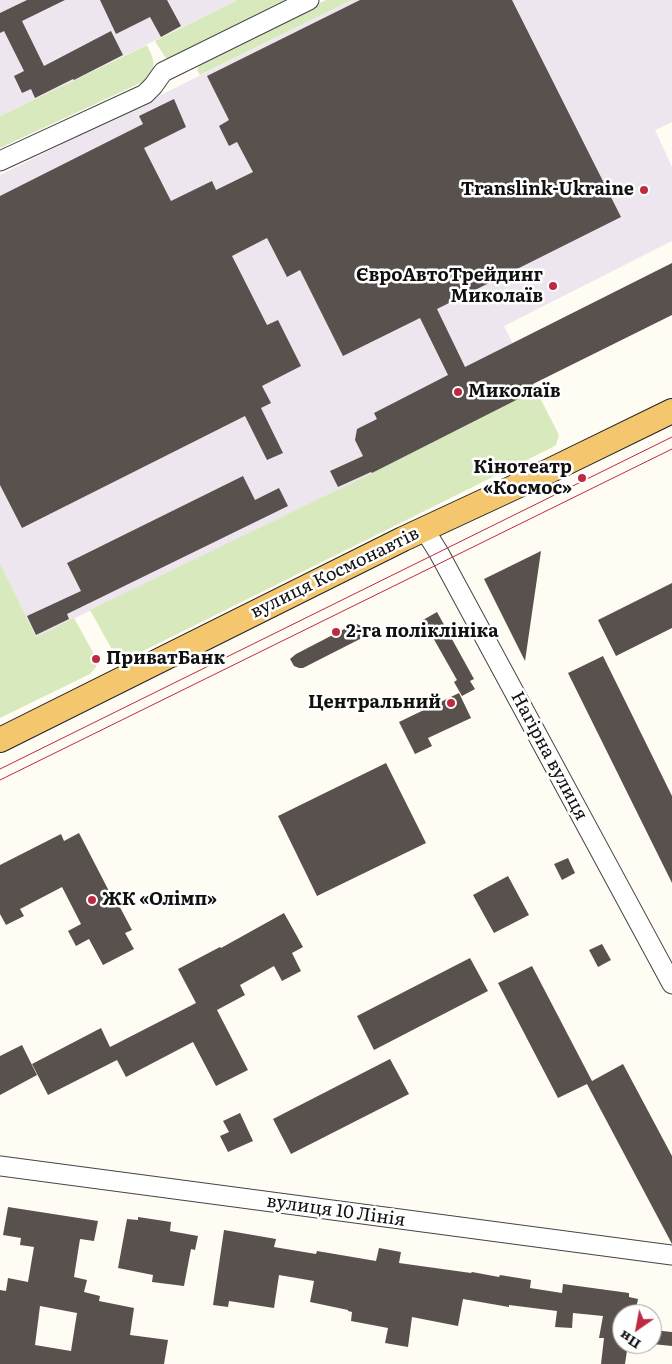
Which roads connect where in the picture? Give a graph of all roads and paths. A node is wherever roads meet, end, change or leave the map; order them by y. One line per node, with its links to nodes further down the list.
1 (309, 0): 2 (street)
2 (0, 161)
3 (672, 411): 4 (main road, вулиця Космонавтів)
4 (424, 529): 5 (main road, вулиця Космонавтів); 6 (street, Нагірна вулиця)
5 (0, 740)
6 (672, 984)
7 (0, 1166): 8 (street, вулиця 10 Лінія)
8 (672, 1255)

